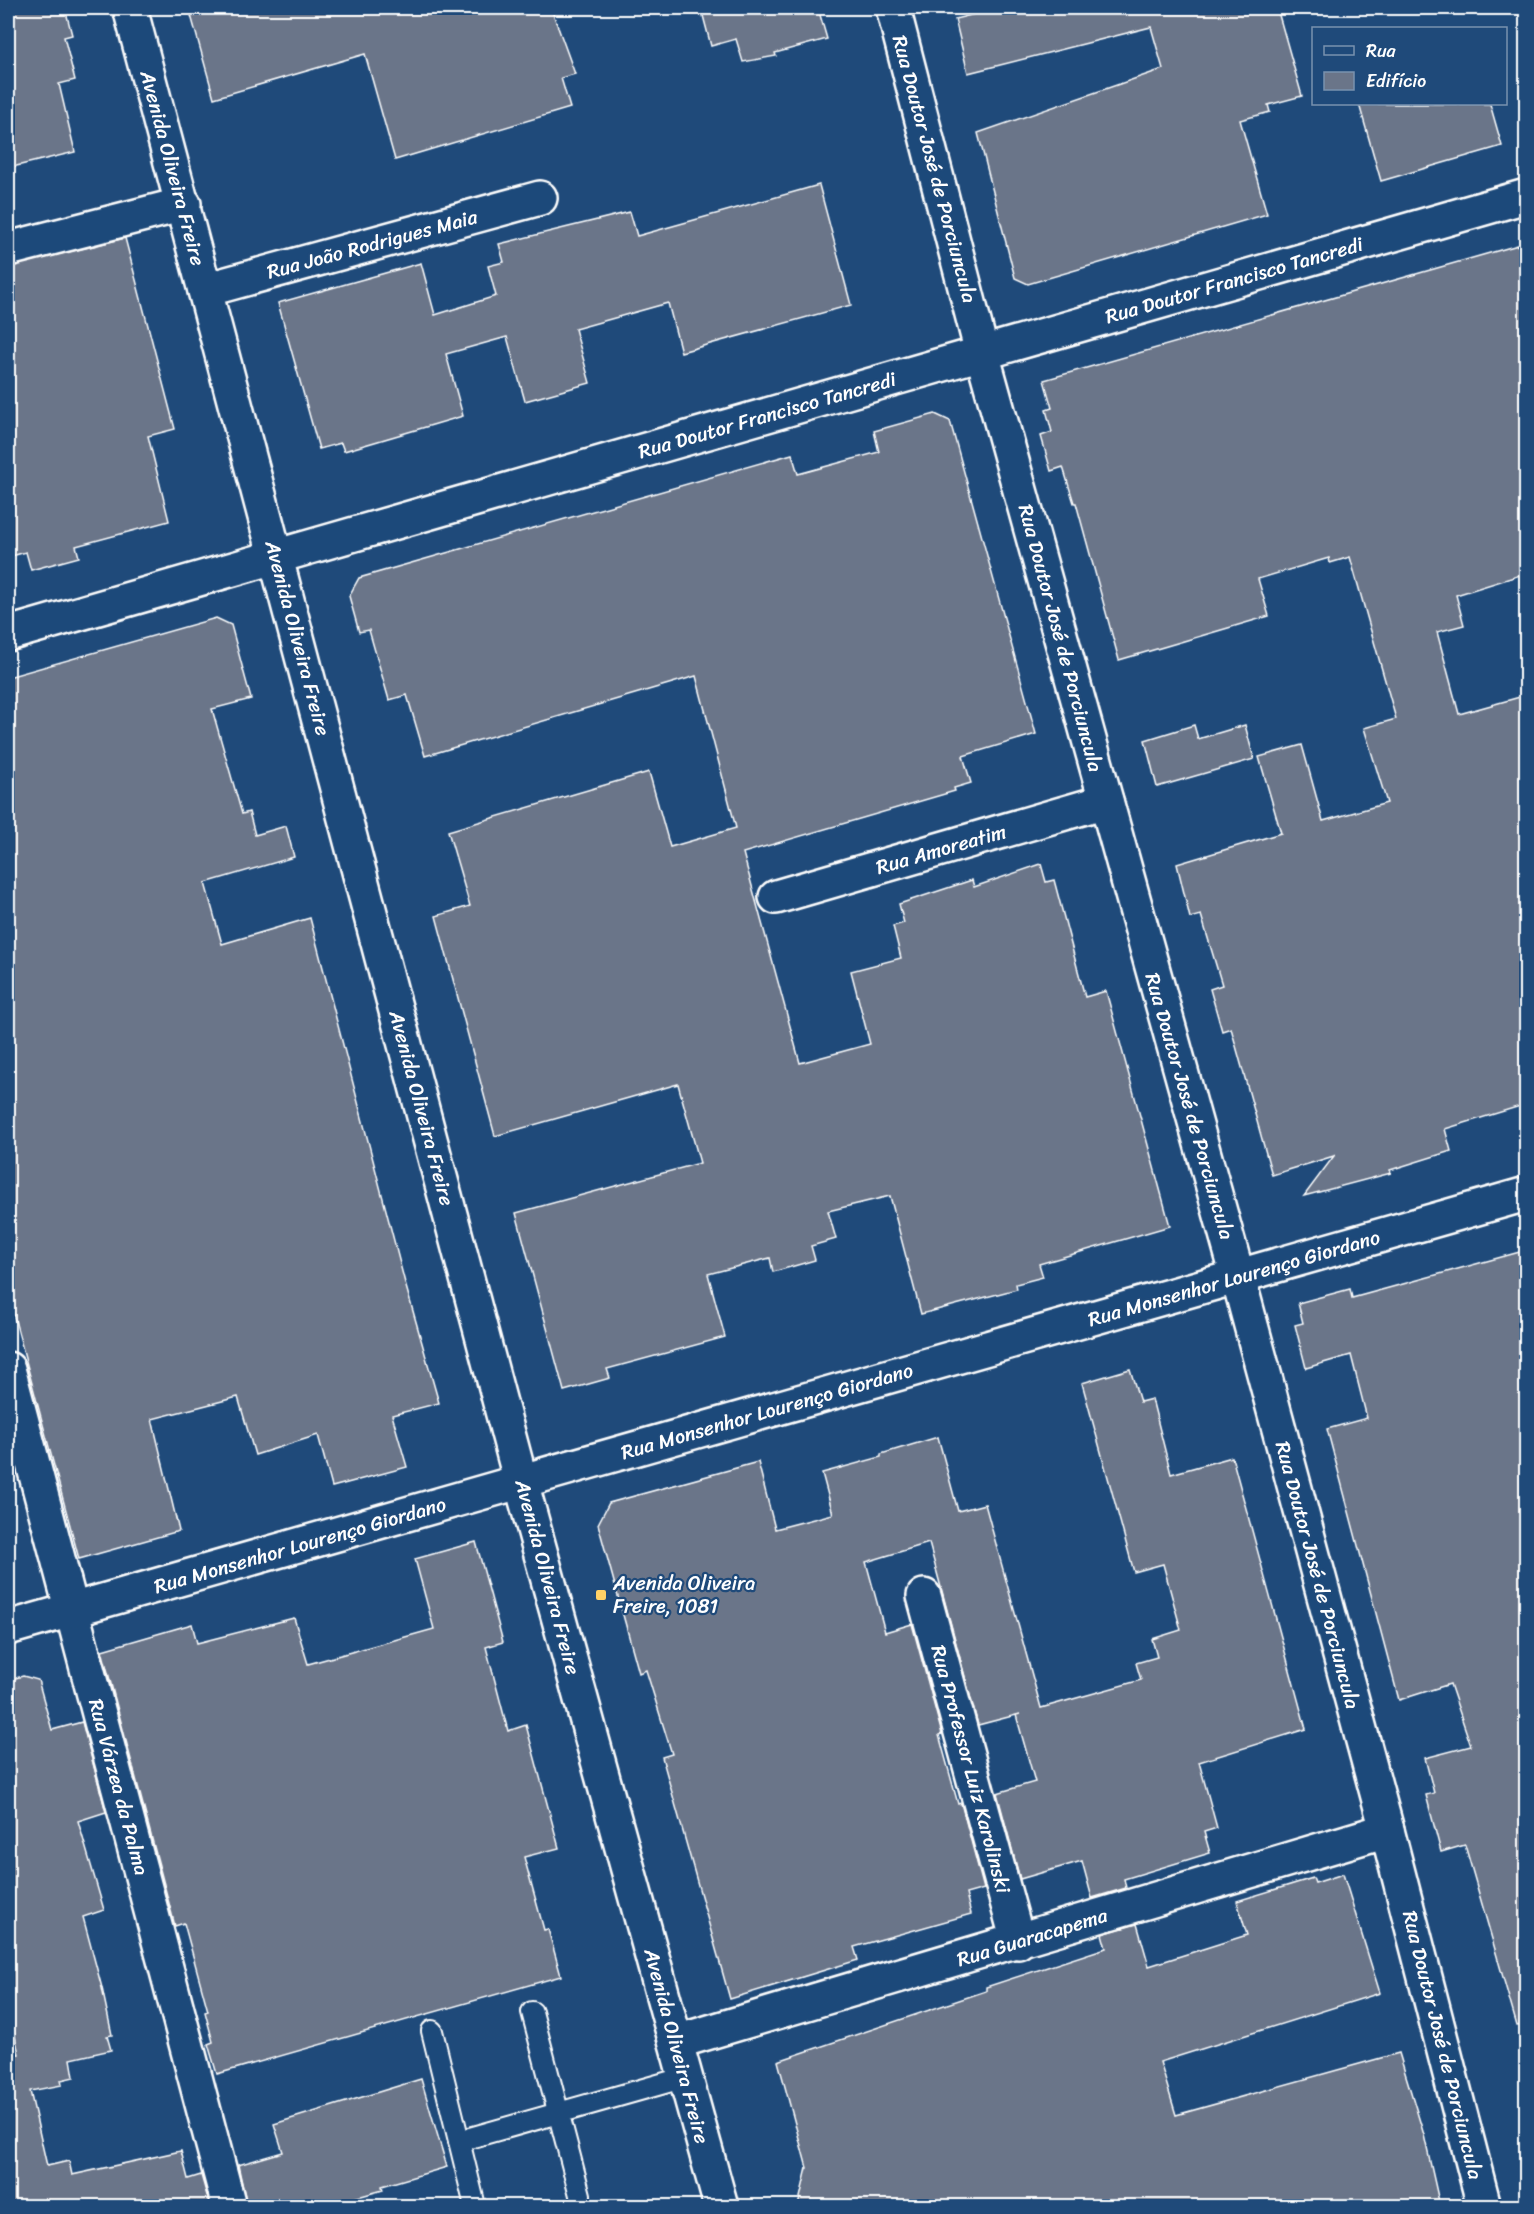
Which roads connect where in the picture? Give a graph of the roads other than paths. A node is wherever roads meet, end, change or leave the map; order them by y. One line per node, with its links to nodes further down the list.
1 (130, 8): 5 (street, Avenida Oliveira Freire)
2 (893, 8): 8 (street, Rua Doutor José de Porciuncula)
3 (1527, 196): 8 (street, Rua Doutor Francisco Tancredi)
4 (540, 198): 7 (street, Rua João Rodrigues Maia)
5 (184, 204): 6 (street); 7 (street, Avenida Oliveira Freire)
6 (8, 249)
7 (205, 290): 9 (street, Avenida Oliveira Freire)
8 (982, 353): 9 (street, Rua Doutor Francisco Tancredi); 11 (street, Rua Doutor José de Porciuncula)
9 (277, 558): 10 (street, Rua Doutor Francisco Tancredi); 16 (street, Avenida Oliveira Freire)
10 (8, 634)
11 (1106, 801): 12 (street, Rua Amoreatim); 14 (street, Rua Doutor José de Porciuncula)
12 (776, 897)
13 (1527, 1194): 14 (street, Rua Monsenhor Lourenço Giordano)
14 (1238, 1277): 16 (street, Rua Monsenhor Lourenço Giordano); 20 (street, Rua Doutor José de Porciuncula)
15 (8, 1369): 18 (street, Rua Várzea da Palma)
16 (521, 1482): 18 (street, Rua Monsenhor Lourenço Giordano); 24 (street, Avenida Oliveira Freire)
17 (924, 1596): 21 (street, Rua Professor Luiz Karolinski)
18 (72, 1610): 19 (street, Rua Monsenhor Lourenço Giordano); 29 (street, Rua Várzea da Palma)
19 (8, 1628)
20 (1387, 1830): 21 (street, Rua Guaracapema); 32 (street, Rua Doutor José de Porciuncula)
21 (1018, 1942): 24 (street, Rua Guaracapema)
22 (532, 2012): 26 (lane)
23 (432, 2031): 27 (lane)
24 (676, 2042): 25 (street, Avenida Oliveira Freire)
25 (686, 2077): 26 (lane); 31 (street, Avenida Oliveira Freire)
26 (558, 2113): 27 (lane); 28 (lane)
27 (459, 2141): 30 (lane)
28 (580, 2195)
29 (229, 2206)
30 (476, 2206)
31 (721, 2206)
32 (1484, 2206)

